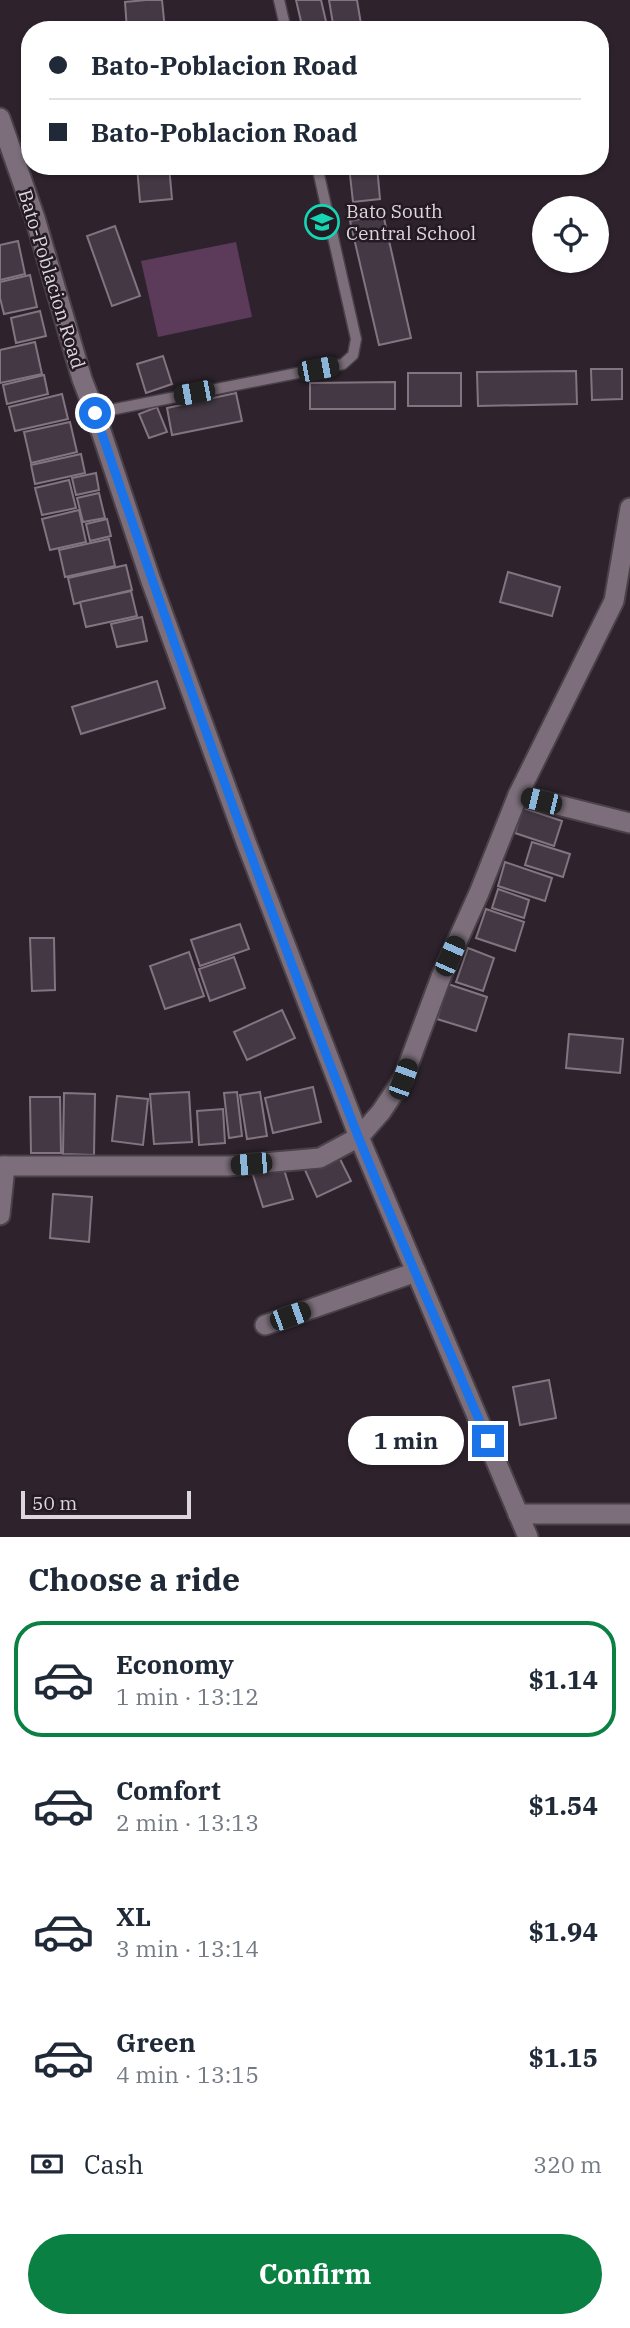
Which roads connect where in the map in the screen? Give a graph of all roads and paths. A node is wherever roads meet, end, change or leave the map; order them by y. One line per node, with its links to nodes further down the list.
1 (279, 0): 2 (lane)
2 (284, 21)
3 (0, 118): 5 (street, Bato-Poblacion Road)
4 (319, 175): 5 (lane)
5 (95, 413): 9 (street, Bato-Poblacion Road)
6 (630, 508): 7 (street)
7 (519, 795): 8 (street); 9 (street)
8 (630, 823)
9 (359, 1137): 10 (street); 12 (street, Bato-Poblacion Road)
10 (2, 1167): 11 (street)
11 (0, 1215)
12 (416, 1272): 13 (street); 14 (street, Bato-Poblacion Road)
13 (265, 1325)
14 (518, 1514): 15 (street); 16 (street, Bato-Poblacion Road)
15 (630, 1514)
16 (528, 1537)

